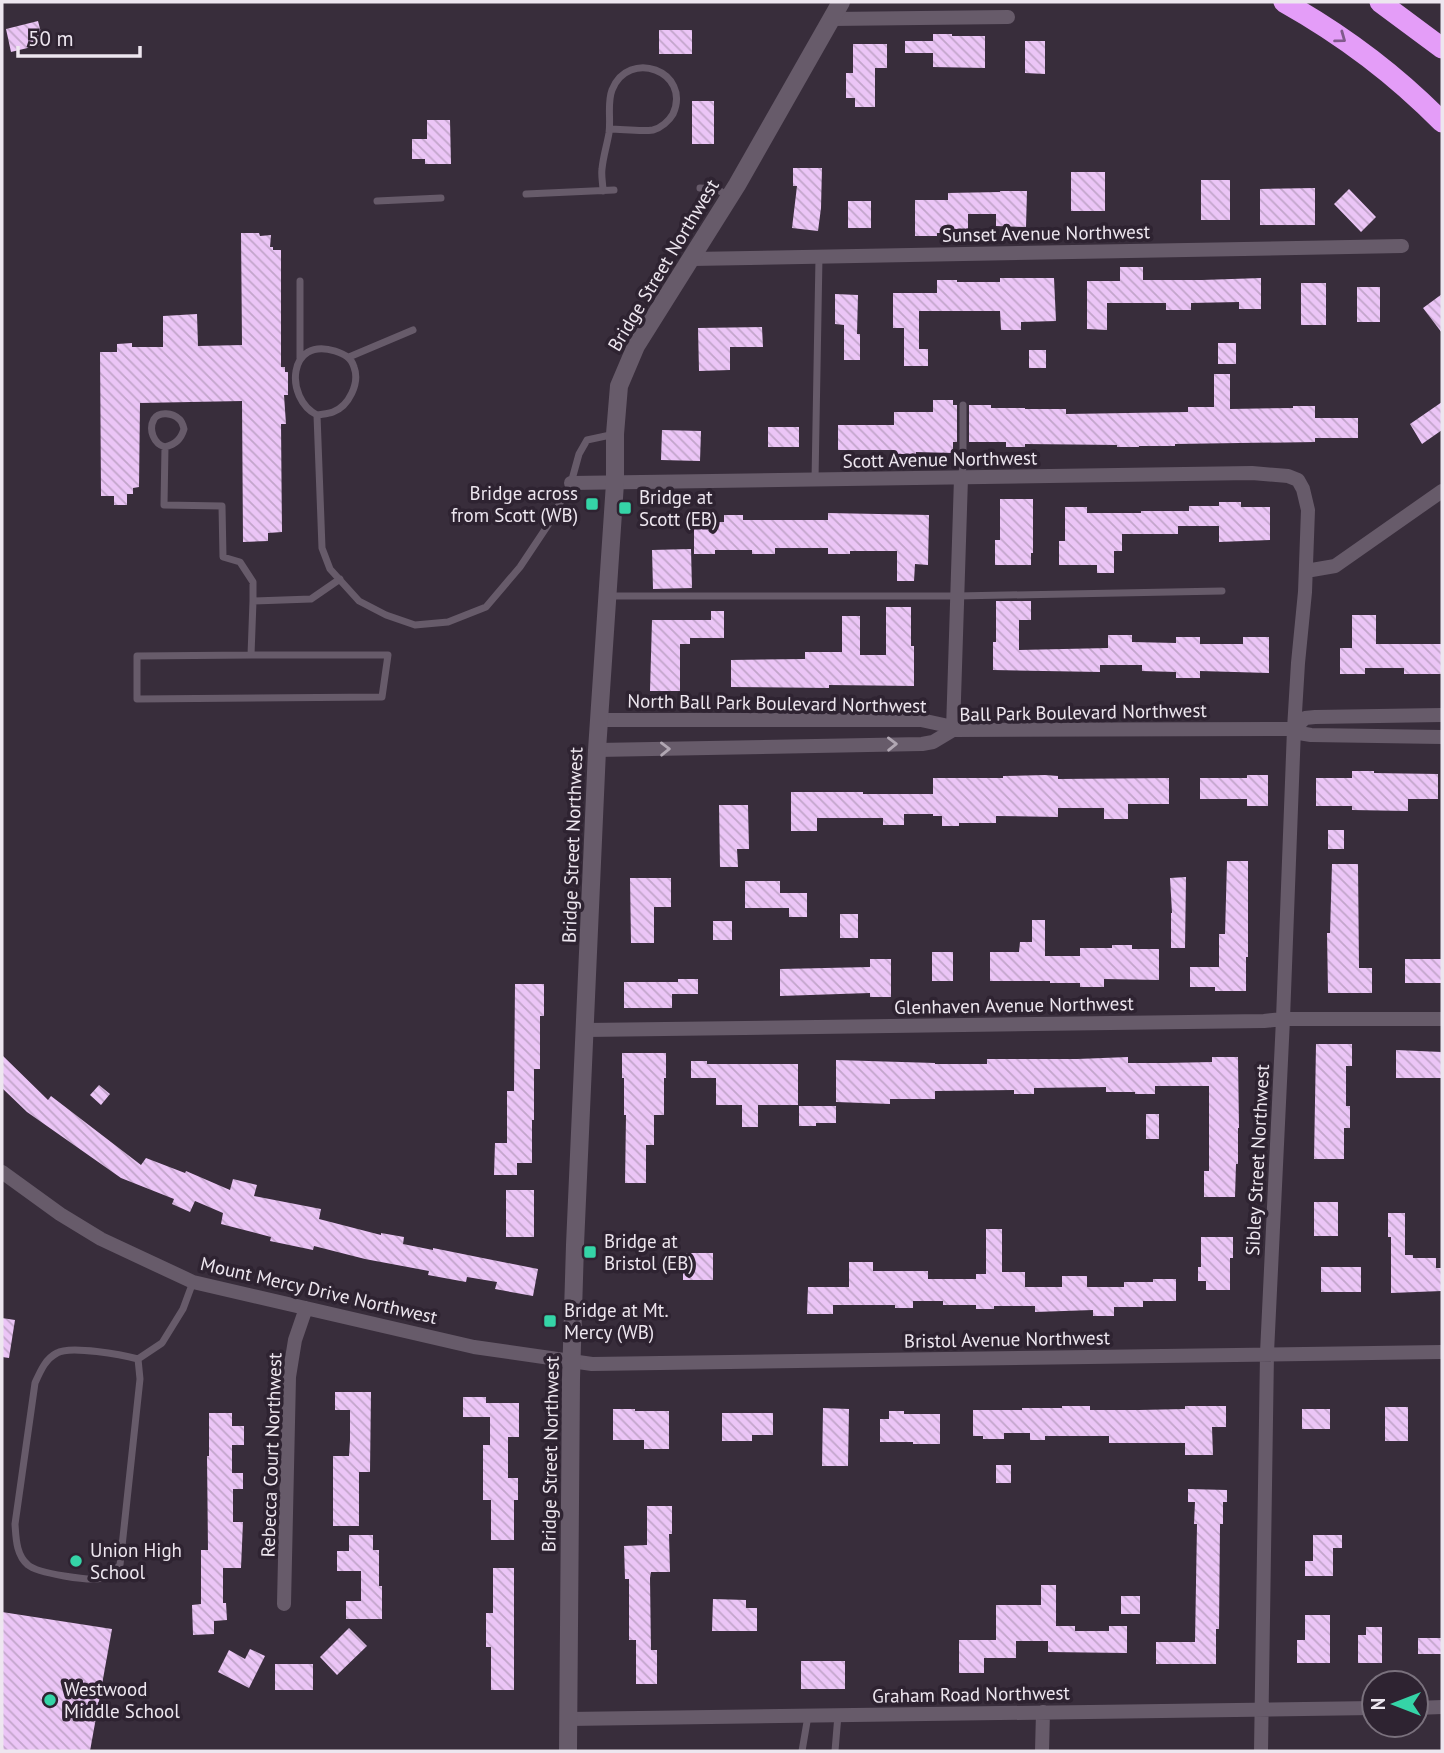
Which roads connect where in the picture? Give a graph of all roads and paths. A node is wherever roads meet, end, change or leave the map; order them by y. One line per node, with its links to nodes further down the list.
1 (841, 2): 5 (main road, Bridge Street Northwest)
2 (1284, 2): 7 (highway, one-way to 7)
3 (1380, 2): 6 (highway)
4 (1008, 17): 5 (street)
5 (832, 19): 13 (main road, Bridge Street Northwest)
6 (1442, 48)
7 (1442, 122)
8 (610, 129): 8 (lane); 11 (lane)
9 (701, 187): 13 (lane)
10 (614, 190): 11 (lane)
11 (603, 191): 12 (lane)
12 (526, 194)
13 (730, 197): 18 (main road, Bridge Street Northwest)
14 (441, 198): 15 (lane)
15 (377, 201)
16 (1402, 246): 17 (street, Sunset Avenue Northwest)
17 (819, 257): 18 (street, Sunset Avenue Northwest); 28 (lane)
18 (692, 259): 25 (main road, Bridge Street Northwest)
19 (300, 281): 22 (lane)
20 (413, 330): 21 (lane)
21 (349, 357): 22 (lane); 24 (lane)
22 (300, 358): 24 (lane)
23 (963, 405): 27 (lane)
24 (317, 415): 34 (lane)
25 (615, 434): 29 (lane); 30 (main road, Bridge Street Northwest)
26 (165, 447): 26 (lane); 38 (lane)
27 (961, 478): 28 (street, Scott Avenue Northwest); 31 (street, Scott Avenue Northwest); 37 (street)
28 (815, 480): 30 (street, Scott Avenue Northwest)
29 (571, 483): 30 (street, Scott Avenue Northwest); 34 (lane)
30 (615, 483): 36 (main road, Bridge Street Northwest)
31 (1303, 489): 33 (street, Sibley Street Northwest)
32 (1442, 491): 33 (street)
33 (1306, 571): 42 (street, Sibley Street Northwest)
34 (340, 579): 38 (lane)
35 (1222, 591): 37 (lane)
36 (607, 596): 37 (lane); 41 (main road, Bridge Street Northwest)
37 (957, 596): 43 (street)
38 (253, 601): 39 (lane)
39 (251, 655): 39 (lane)
40 (1442, 715): 42 (street, Ball Park Boulevard Northwest)
41 (599, 720): 43 (street, North Ball Park Boulevard Northwest); 45 (main road, Bridge Street Northwest)
42 (1294, 729): 43 (street, Ball Park Boulevard Northwest); 44 (street); 46 (street, Sibley Street Northwest)
43 (953, 730): 45 (street, Ball Park Boulevard Northwest, one-way to 43)
44 (1442, 737)
45 (597, 750): 48 (main road, Bridge Street Northwest)
46 (1283, 1019): 47 (street, Glenhaven Avenue Northwest); 48 (street, Glenhaven Avenue Northwest); 53 (street, Sibley Street Northwest)
47 (1442, 1019)
48 (586, 1030): 55 (main road, Bridge Street Northwest)
49 (2, 1172): 50 (street, Mount Mercy Drive Northwest)
50 (193, 1282): 51 (street, Mount Mercy Drive Northwest); 54 (lane)
51 (306, 1308): 55 (street, Mount Mercy Drive Northwest); 56 (street, Rebecca Court Northwest)
52 (1442, 1352): 53 (street, Bristol Avenue Northwest)
53 (1267, 1353): 55 (street, Bristol Avenue Northwest); 58 (street, Sibley Street Northwest)
54 (138, 1359): 54 (lane)
55 (572, 1361): 62 (main road, Bridge Street Northwest)
56 (284, 1604)
57 (1360, 1708): 58 (street, Graham Road Northwest)
58 (1261, 1709): 59 (street, Graham Road Northwest); 67 (street, Sibley Street Northwest)
59 (1043, 1713): 61 (street, Graham Road Northwest); 66 (street)
60 (808, 1716): 61 (street, Graham Road Northwest); 62 (street, Graham Road Northwest); 64 (lane)
61 (838, 1716): 65 (lane)
62 (568, 1719): 63 (main road, Bridge Street Northwest)
63 (568, 1751)
64 (802, 1751)
65 (835, 1751)
66 (1042, 1751)
67 (1261, 1751)

